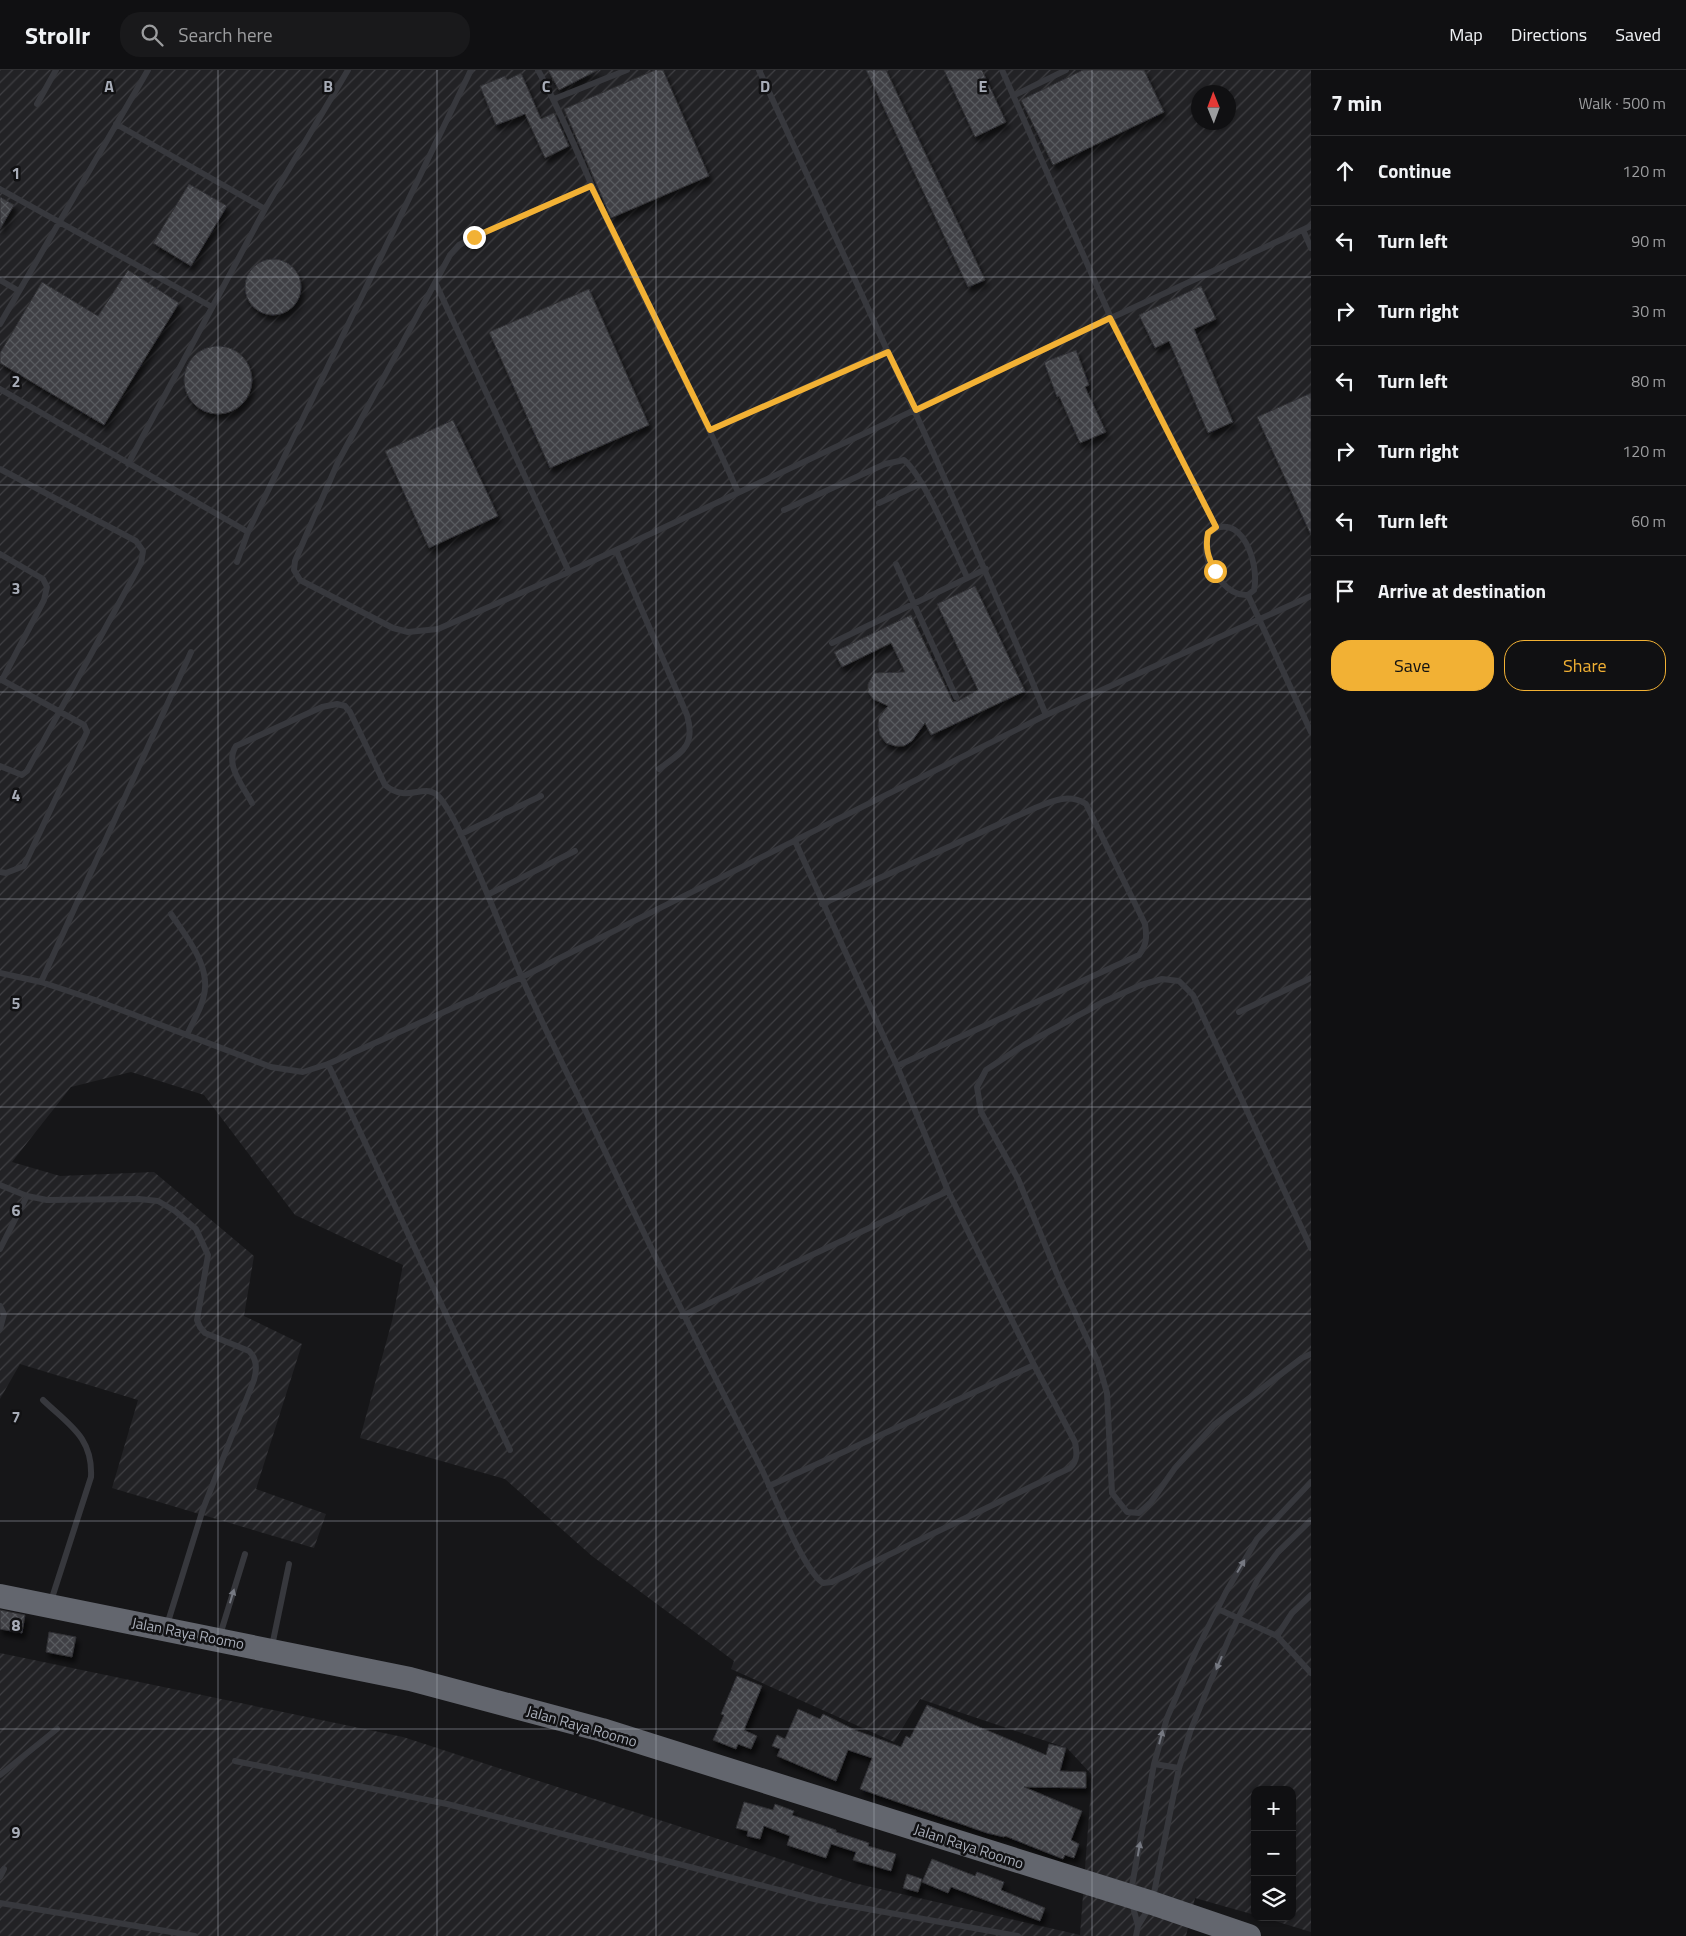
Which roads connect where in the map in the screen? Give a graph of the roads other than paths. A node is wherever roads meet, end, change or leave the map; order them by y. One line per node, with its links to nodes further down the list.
1 (56, 70): 12 (lane)
2 (148, 70): 13 (lane)
3 (348, 70): 16 (lane)
4 (471, 70): 38 (lane)
5 (538, 70): 11 (lane)
6 (627, 70): 11 (lane)
7 (759, 70): 27 (lane)
8 (1002, 70): 10 (lane)
9 (1066, 70): 10 (lane)
10 (1013, 96): 25 (lane)
11 (554, 99): 14 (lane)
12 (37, 104)
13 (116, 124): 16 (lane); 17 (lane)
14 (591, 186): 22 (lane); 30 (lane)
15 (0, 189): 17 (lane)
16 (265, 209): 24 (lane)
17 (59, 222): 23 (lane); 24 (lane)
18 (1311, 226): 19 (lane)
19 (1303, 230): 20 (lane); 25 (lane)
20 (1311, 248)
21 (0, 280): 23 (lane)
22 (436, 284): 44 (lane); 44 (lane)
23 (19, 291): 26 (lane)
24 (212, 307): 31 (lane)
25 (1110, 318): 29 (lane); 37 (lane)
26 (0, 324)
27 (888, 352): 29 (lane); 30 (lane)
28 (0, 388): 31 (lane)
29 (916, 410): 34 (lane); 43 (lane)
30 (710, 430): 34 (lane)
31 (128, 464): 38 (lane)
32 (0, 469): 54 (lane)
33 (922, 483): 35 (lane); 36 (lane); 45 (lane)
34 (738, 492): 39 (lane)
35 (879, 503)
36 (784, 510)
37 (1216, 527): 46 (lane); 46 (lane)
38 (248, 532): 41 (lane)
39 (616, 550): 44 (lane); 58 (lane)
40 (0, 554): 52 (lane)
41 (237, 562)
42 (896, 564): 48 (lane)
43 (986, 569): 45 (lane); 55 (lane)
44 (569, 572)
45 (968, 577): 48 (lane)
46 (1248, 595): 49 (lane)
47 (1311, 596): 49 (lane)
48 (914, 604): 50 (lane); 53 (lane)
49 (1259, 620): 55 (lane); 56 (lane)
50 (832, 643)
51 (191, 652): 71 (lane)
52 (1, 680): 54 (lane)
53 (956, 697)
54 (58, 712): 57 (lane); 64 (lane)
55 (1046, 715): 62 (lane)
56 (1311, 732)
57 (0, 766)
58 (659, 769)
59 (541, 796): 61 (lane)
60 (252, 803): 61 (lane)
61 (461, 834): 65 (lane)
62 (795, 841): 66 (lane); 69 (lane)
63 (575, 851): 65 (lane)
64 (0, 872)
65 (489, 894): 69 (lane)
66 (822, 904): 75 (lane); 75 (lane)
67 (171, 914): 73 (lane)
68 (0, 973): 71 (lane)
69 (522, 977): 74 (lane); 82 (lane)
70 (1311, 978): 72 (lane)
71 (41, 982): 73 (lane)
72 (1239, 1012)
73 (187, 1035): 74 (lane)
74 (328, 1064): 87 (lane)
75 (897, 1066): 77 (lane)
76 (0, 1184): 78 (lane)
77 (948, 1191): 82 (lane); 85 (lane)
78 (27, 1196): 80 (lane); 98 (lane)
79 (1311, 1248): 84 (lane)
80 (0, 1249)
81 (0, 1306): 83 (lane)
82 (682, 1316): 89 (lane)
83 (0, 1329)
84 (1311, 1354)
85 (1034, 1365): 89 (lane); 89 (lane)
86 (43, 1400): 95 (lane)
87 (510, 1450)
88 (1311, 1482): 96 (lane, one-way to 88)
89 (770, 1486)
90 (1311, 1520): 97 (lane)
91 (245, 1554): 100 (lane, one-way to 91)
92 (289, 1564): 101 (lane)
93 (1311, 1595): 99 (lane)
94 (0, 1596): 95 (highway, Jalan Raya Roomo)
95 (50, 1606): 98 (highway, Jalan Raya Roomo)
96 (1218, 1608): 97 (lane); 105 (lane, one-way to 96)
97 (1238, 1618): 99 (lane); 106 (lane, one-way to 106)
98 (166, 1629): 100 (highway, Jalan Raya Roomo)
99 (1277, 1636): 102 (lane)
100 (219, 1639): 101 (highway, Jalan Raya Roomo)
101 (271, 1650): 110 (highway, Jalan Raya Roomo)
102 (1311, 1673)
103 (57, 1729): 107 (lane)
104 (235, 1761): 114 (lane)
105 (1154, 1764): 106 (lane); 110 (lane, one-way to 105)
106 (1179, 1768): 110 (lane)
107 (0, 1775)
108 (4, 1869): 109 (lane)
109 (0, 1877)
110 (1141, 1900): 112 (lane); 112 (lane); 116 (highway, Jalan Raya Roomo)
111 (0, 1903): 113 (lane)
112 (1138, 1926): 115 (lane)
113 (196, 1936)
114 (1018, 1936)
115 (1136, 1936)
116 (1249, 1936)

